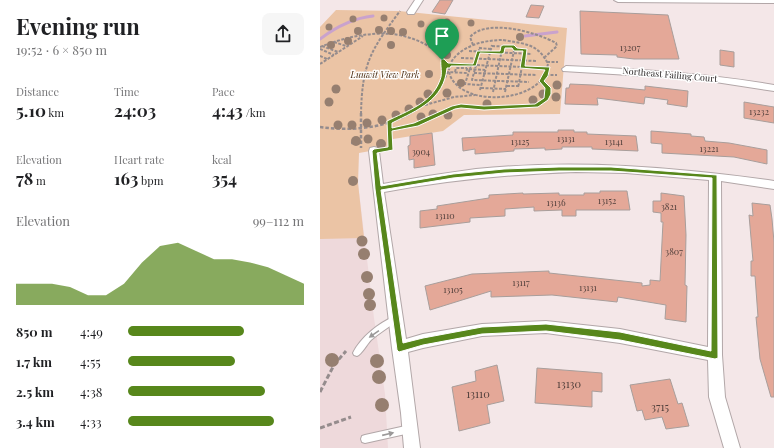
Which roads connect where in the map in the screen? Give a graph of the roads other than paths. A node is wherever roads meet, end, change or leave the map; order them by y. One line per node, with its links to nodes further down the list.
1 (419, 0): 5 (street)
2 (618, 0): 3 (street)
3 (670, 1): 4 (street)
4 (774, 1)
5 (411, 12)
6 (562, 66): 7 (street, Northeast Failing Court)
7 (774, 88)
8 (374, 151): 11 (street)
9 (715, 176): 10 (street); 11 (street); 15 (street)
10 (774, 185)
11 (378, 189): 12 (street)
12 (395, 319): 13 (street); 14 (lane, one-way to 14)
13 (399, 348): 15 (street); 16 (street)
14 (358, 353)
15 (715, 355): 19 (street)
16 (410, 429): 17 (lane, one-way to 16); 18 (street)
17 (365, 439)
18 (412, 448)
19 (732, 448)

